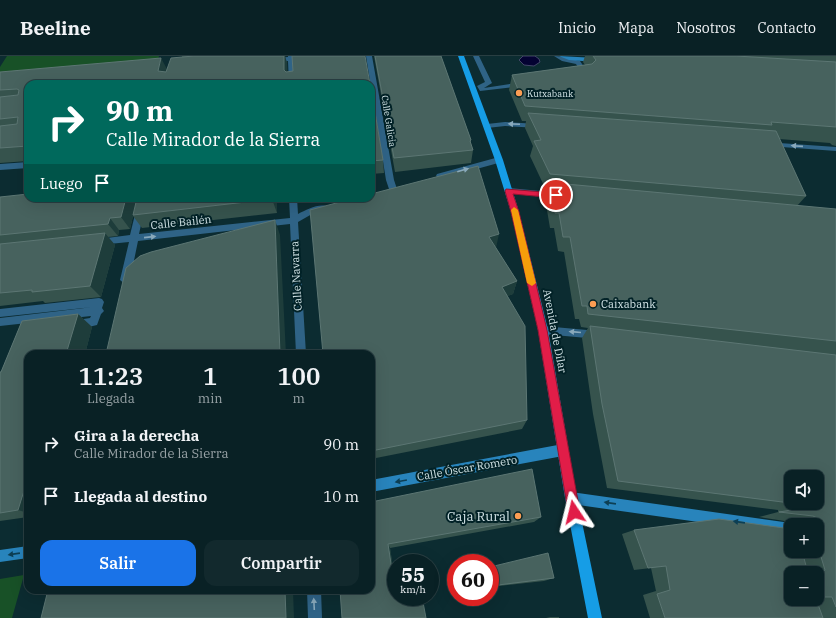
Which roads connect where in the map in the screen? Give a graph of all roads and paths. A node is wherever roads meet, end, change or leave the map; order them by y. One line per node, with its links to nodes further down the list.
1 (369, 56): 11 (street, Calle Galicia)
2 (461, 56): 14 (main road, Avenida de Dílar)
3 (476, 56): 12 (street)
4 (557, 56): 9 (street)
5 (562, 56): 7 (street)
6 (292, 57): 8 (street); 10 (street)
7 (600, 60)
8 (264, 61)
9 (580, 77)
10 (292, 80)
11 (373, 80)
12 (533, 83)
13 (375, 91): 22 (street, Calle Galicia)
14 (487, 126): 15 (street, one-way to 14); 18 (main road, Avenida de Dílar)
15 (544, 127)
16 (759, 143): 17 (street, one-way to 16)
17 (836, 149)
18 (499, 160): 21 (street, one-way to 18); 23 (main road, Avenida de Dílar)
19 (24, 165): 20 (street)
20 (0, 167)
21 (430, 179)
22 (393, 189)
23 (508, 191): 24 (street); 36 (main road, Avenida de Dílar)
24 (572, 197)
25 (142, 202): 29 (street)
26 (293, 202): 28 (street, Calle Navarra)
27 (332, 206): 28 (street, Calle Bailén)
28 (293, 221): 29 (street, Calle Bailén, one-way to 28); 38 (street, Calle Navarra)
29 (134, 238): 30 (street, Calle Bailén); 31 (street)
30 (89, 244)
31 (122, 291)
32 (98, 311): 33 (street); 34 (street); 35 (street)
33 (0, 313)
34 (0, 322)
35 (34, 328)
36 (542, 330): 37 (street, one-way to 36); 39 (main road, Avenida de Dílar)
37 (611, 336)
38 (301, 350)
39 (563, 450): 40 (street, Calle Óscar Romero, one-way to 40); 41 (main road, Avenida de Dílar)
40 (375, 485)
41 (571, 498): 42 (street, one-way to 41); 47 (main road, Avenida de Dílar)
42 (784, 532)
43 (24, 553): 44 (street, one-way to 44)
44 (0, 556)
45 (314, 594): 46 (street, one-way to 45)
46 (315, 618)
47 (595, 618)

